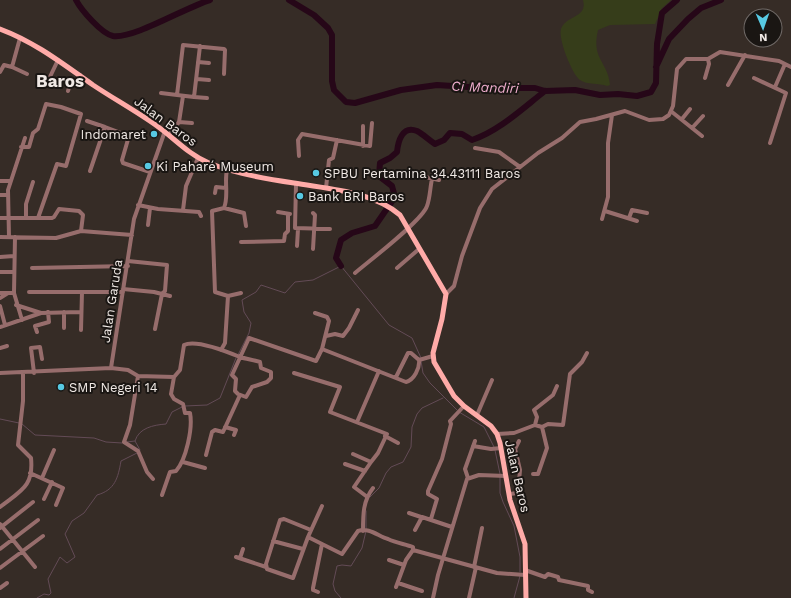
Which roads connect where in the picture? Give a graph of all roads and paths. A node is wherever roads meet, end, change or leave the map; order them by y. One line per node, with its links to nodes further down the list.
1 (0, 29): 2 (main road, Jalan Baros)
2 (20, 38): 6 (main road, Jalan Baros); 10 (street)
3 (200, 46): 7 (street); 14 (street); 25 (street)
4 (745, 56): 5 (street); 9 (street); 21 (street)
5 (708, 59): 16 (street); 30 (street)
6 (58, 60): 15 (main road, Jalan Baros); 18 (street)
7 (198, 62): 8 (street); 19 (street)
8 (209, 63)
9 (784, 64): 11 (street); 22 (street)
10 (12, 67): 12 (street); 13 (street)
11 (791, 67)
12 (0, 72)
13 (26, 74)
14 (224, 74)
15 (80, 75): 23 (street); 41 (main road, Jalan Baros)
16 (705, 78)
17 (754, 78): 22 (street)
18 (41, 79)
19 (197, 79): 20 (street); 27 (street)
20 (209, 80)
21 (728, 86)
22 (775, 87): 46 (street)
23 (68, 91)
24 (161, 93): 25 (street)
25 (177, 95): 26 (street)
26 (183, 96): 27 (street); 35 (street)
27 (194, 97): 28 (street)
28 (207, 98)
29 (690, 110): 33 (street)
30 (672, 112): 31 (street); 33 (street)
31 (612, 115): 52 (street); 72 (street)
32 (702, 116): 40 (street)
33 (682, 119): 40 (street)
34 (88, 121): 38 (street)
35 (179, 122): 36 (street); 42 (street)
36 (192, 123)
37 (372, 123): 47 (street)
38 (105, 126): 54 (street); 55 (street)
39 (363, 126): 47 (street)
40 (692, 128): 43 (street)
41 (165, 131): 42 (main road, Jalan Baros); 55 (street, Jalan Garuda)
42 (169, 135): 51 (main road, Jalan Baros)
43 (702, 136)
44 (25, 138): 48 (street)
45 (337, 140): 47 (street); 50 (street); 64 (street)
46 (770, 143)
47 (363, 146)
48 (21, 147): 60 (street); 82 (street)
49 (475, 148): 52 (street)
50 (300, 156)
51 (198, 158): 53 (main road, Jalan Baros); 71 (street)
52 (520, 167): 116 (street)
53 (227, 170): 62 (main road, Jalan Baros); 63 (street)
54 (90, 171)
55 (150, 172): 68 (street, Jalan Garuda)
56 (410, 174): 57 (street)
57 (432, 179): 58 (street); 90 (street)
58 (439, 180)
59 (0, 181): 60 (street)
60 (10, 181): 67 (street)
61 (33, 182): 81 (street)
62 (296, 184): 64 (main road, Jalan Baros); 77 (street)
63 (226, 188): 65 (street); 70 (street)
64 (326, 188): 90 (main road, Jalan Baros)
65 (215, 193)
66 (0, 195): 67 (street)
67 (8, 195): 80 (street)
68 (138, 205): 69 (street); 93 (street, Jalan Garuda)
69 (150, 208): 71 (street); 86 (street)
70 (224, 208): 87 (street); 118 (street)
71 (183, 210): 78 (street)
72 (605, 211): 83 (street); 84 (street)
73 (278, 212): 76 (street)
74 (313, 213): 89 (street)
75 (647, 213): 83 (street)
76 (288, 214): 77 (street); 97 (street)
77 (294, 214): 88 (street)
78 (201, 216)
79 (0, 218): 80 (street)
80 (10, 218): 81 (street); 95 (street)
81 (26, 218): 82 (street)
82 (38, 218): 92 (street)
83 (629, 218): 85 (street)
84 (602, 219)
85 (638, 221)
86 (148, 225)
87 (246, 226)
88 (298, 228): 89 (street); 98 (street)
89 (314, 228): 91 (street); 99 (street)
90 (408, 228): 100 (main road); 108 (street)
91 (330, 229)
92 (81, 230): 93 (street); 96 (street)
93 (132, 235): 103 (street, Jalan Garuda)
94 (0, 237): 95 (street)
95 (9, 237): 96 (street)
96 (15, 237): 101 (street)
97 (241, 242)
98 (297, 246)
99 (314, 249)
100 (419, 249): 105 (street); 116 (main road)
101 (14, 256): 102 (street); 107 (street)
102 (0, 257)
103 (128, 263): 104 (street); 109 (street, Jalan Garuda); 115 (street)
104 (32, 268)
105 (397, 268)
106 (0, 272): 107 (street)
107 (14, 272): 113 (street)
108 (355, 273)
109 (123, 291): 112 (street); 115 (street); 145 (street, Jalan Garuda)
110 (0, 292): 113 (street)
111 (29, 292): 112 (street)
112 (82, 292): 125 (street)
113 (12, 293): 119 (street); 120 (street)
114 (240, 293): 118 (street)
115 (162, 294): 117 (street); 132 (street)
116 (446, 294): 142 (main road)
117 (170, 296)
118 (228, 296): 139 (street)
119 (0, 298)
120 (16, 305): 126 (street); 128 (street)
121 (0, 306): 129 (street)
122 (358, 310): 135 (street)
123 (48, 312): 124 (street); 126 (street); 134 (street)
124 (64, 312): 125 (street); 131 (street)
125 (80, 312): 133 (street)
126 (41, 313): 128 (street)
127 (315, 313): 135 (street)
128 (22, 320): 129 (street)
129 (5, 325): 130 (street)
130 (0, 327)
131 (64, 328)
132 (155, 329)
133 (81, 330)
134 (37, 332)
135 (326, 336): 138 (street)
136 (8, 346): 137 (street)
137 (0, 348)
138 (322, 349): 141 (street); 146 (street)
139 (222, 350): 141 (street); 152 (street)
140 (587, 353): 162 (street)
141 (239, 356): 156 (street); 156 (street)
142 (433, 356): 144 (street); 157 (main road, Jalan Baros)
143 (42, 359): 148 (street)
144 (421, 359): 153 (street); 153 (street)
145 (110, 368): 148 (street); 151 (street)
146 (379, 371): 153 (street); 159 (street)
147 (0, 373): 150 (street)
148 (34, 373): 150 (street)
149 (294, 373): 159 (street)
150 (23, 374): 179 (street)
151 (138, 376): 152 (street); 184 (street)
152 (174, 377): 174 (street)
153 (396, 377)
154 (492, 380): 158 (street)
155 (557, 386): 160 (street)
156 (240, 395): 161 (street)
157 (461, 409): 158 (main road, Jalan Baros); 197 (street)
158 (477, 415): 163 (main road, Jalan Baros)
159 (358, 422): 165 (street)
160 (535, 424): 162 (street); 163 (street)
161 (225, 427): 164 (street); 173 (street)
162 (542, 427): 180 (street)
163 (497, 434): 170 (main road, Jalan Baros)
164 (234, 435)
165 (385, 436): 168 (street); 175 (street)
166 (475, 441): 169 (street)
167 (519, 441): 187 (street)
168 (398, 443)
169 (474, 446): 170 (street); 183 (street)
170 (497, 449): 181 (main road, Jalan Baros)
171 (54, 450): 182 (street)
172 (353, 454): 175 (street)
173 (206, 455)
174 (182, 462): 177 (street); 188 (street)
175 (371, 462): 178 (street)
176 (345, 464): 178 (street)
177 (205, 468)
178 (365, 471): 189 (street)
179 (30, 473): 182 (street); 194 (street)
180 (532, 474)
181 (503, 477): 183 (street); 187 (main road, Jalan Baros)
182 (42, 478): 185 (street)
183 (468, 478): 200 (street)
184 (154, 479)
185 (52, 482): 190 (street); 192 (street)
186 (373, 488): 189 (street)
187 (509, 494): 222 (main road, Jalan Baros)
188 (162, 495)
189 (366, 496): 204 (street)
190 (44, 499)
191 (33, 502): 199 (street)
192 (56, 505)
193 (322, 506): 202 (street)
194 (0, 507)
195 (409, 513): 196 (street)
196 (421, 517): 197 (street); 203 (street)
197 (431, 519): 200 (street)
198 (38, 520): 207 (street)
199 (1, 526): 207 (street)
200 (452, 527): 215 (street)
201 (482, 528): 220 (street)
202 (311, 530): 206 (street); 208 (street)
203 (415, 530)
204 (364, 531): 209 (street); 213 (street)
205 (43, 536): 214 (street)
206 (308, 537): 209 (street); 212 (street)
207 (12, 539): 210 (street); 214 (street)
208 (273, 541): 212 (street); 219 (street)
209 (322, 544): 226 (street)
210 (0, 549)
211 (244, 549): 219 (street)
212 (303, 549): 219 (street)
213 (413, 550): 215 (street); 217 (street)
214 (22, 552): 218 (street); 221 (street)
215 (443, 559): 220 (street); 228 (street)
216 (389, 560): 217 (street)
217 (404, 565): 225 (street)
218 (35, 567)
219 (266, 567)
220 (475, 567): 222 (street); 229 (street)
221 (0, 568)
222 (523, 574): 227 (street); 230 (main road, Jalan Baros)
223 (6, 584): 224 (street)
224 (0, 588)
225 (422, 591)
226 (318, 592)
227 (592, 592)
228 (433, 598)
229 (469, 598)
230 (526, 598)

